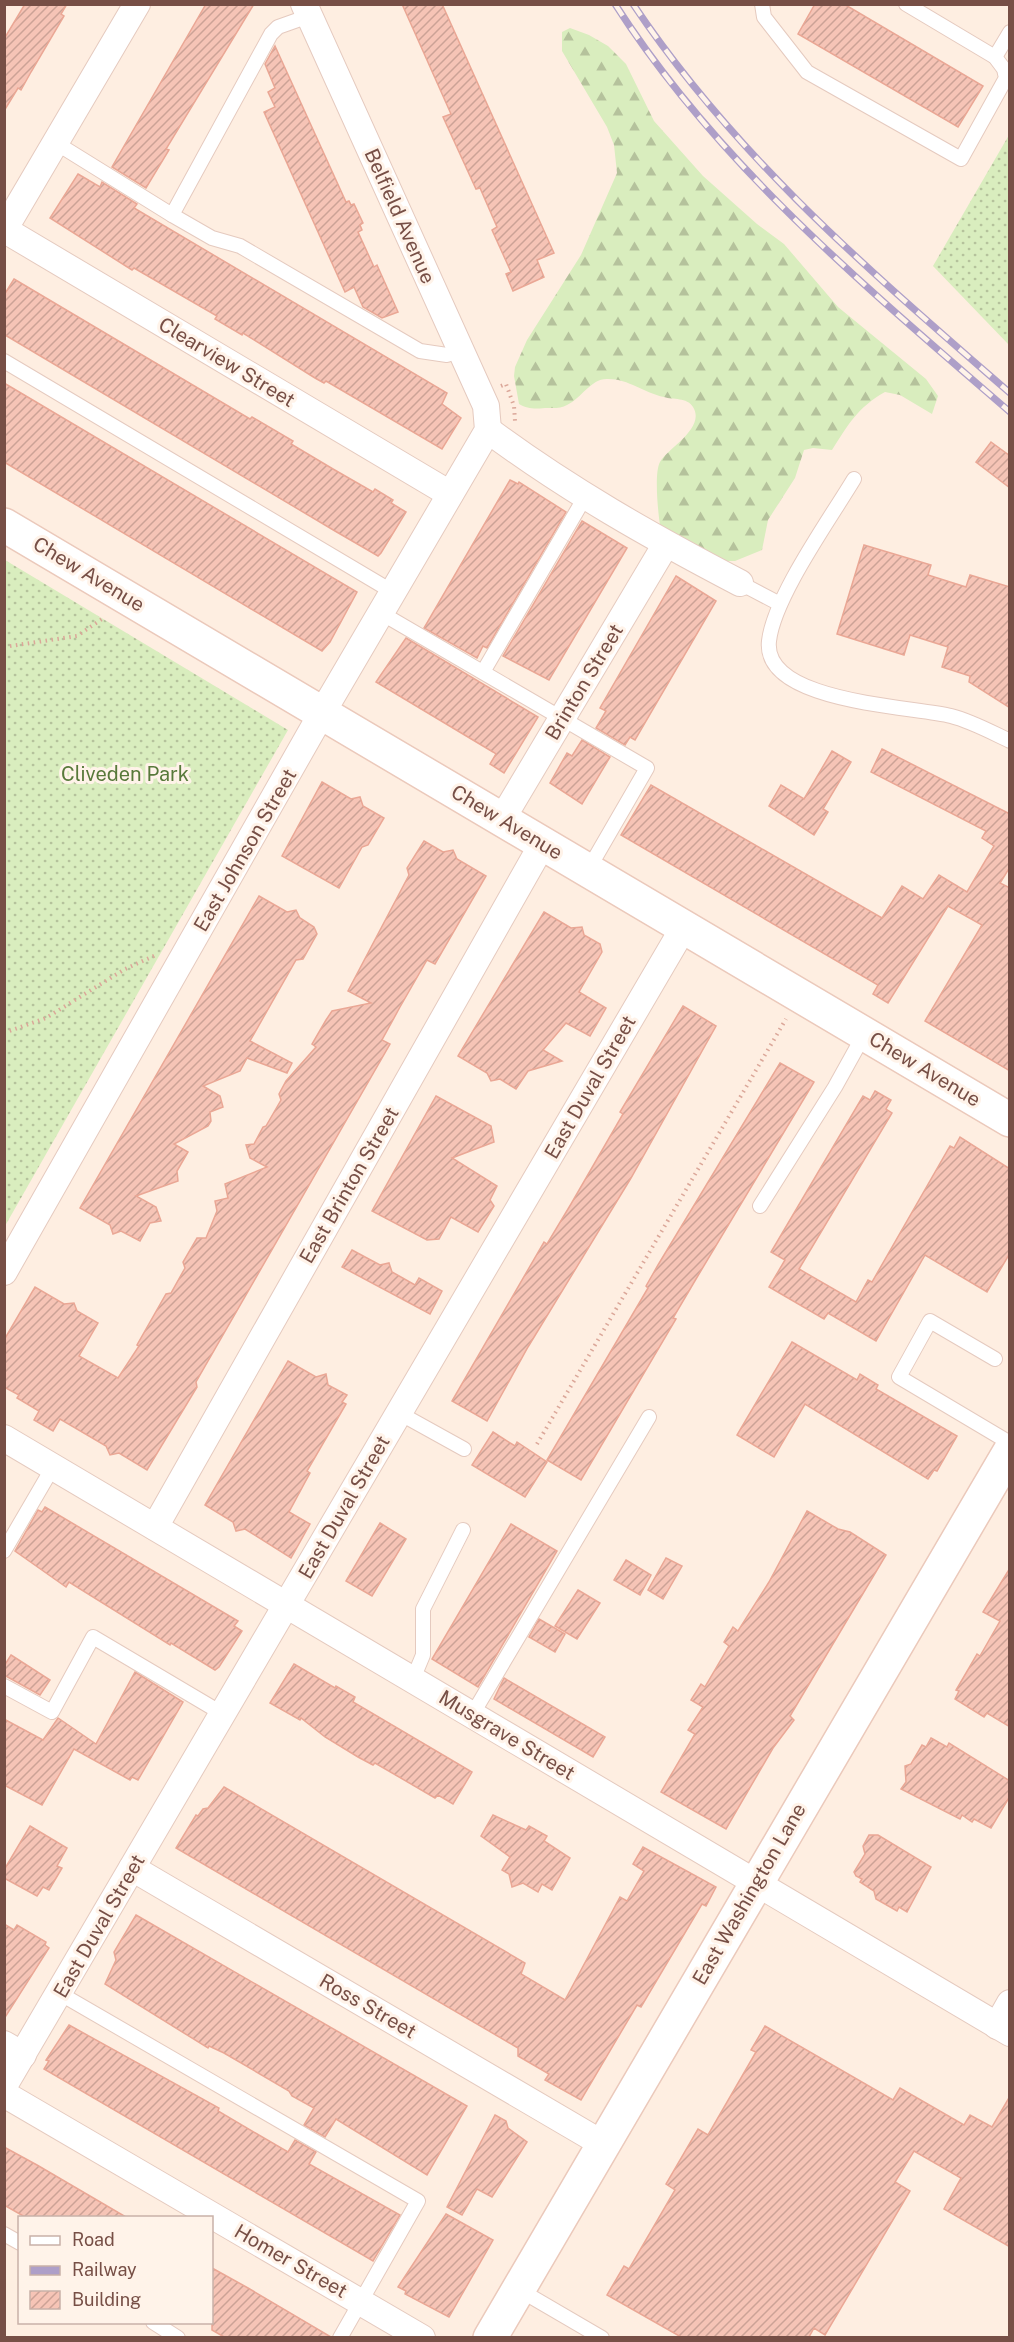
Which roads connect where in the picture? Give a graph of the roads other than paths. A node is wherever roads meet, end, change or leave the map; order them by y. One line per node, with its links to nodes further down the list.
1 (137, 4): 7 (street)
2 (762, 4): 6 (lane)
3 (906, 4): 6 (lane)
4 (307, 10): 8 (lane); 10 (street, Belfield Avenue)
5 (1010, 32): 6 (lane)
6 (995, 57)
7 (56, 143): 8 (lane); 9 (street)
8 (172, 215): 10 (lane)
9 (4, 230): 14 (street, Clearview Street)
10 (461, 350): 12 (street, Belfield Avenue)
11 (4, 361): 19 (lane)
12 (488, 430): 14 (street, East Johnson Street); 15 (street)
13 (854, 479): 20 (lane)
14 (450, 494): 19 (street, East Johnson Street)
15 (585, 497): 17 (street); 21 (lane)
16 (4, 525): 22 (street, Chew Avenue)
17 (666, 544): 18 (street); 23 (street, Brinton Street)
18 (740, 583): 20 (lane)
19 (387, 602): 21 (lane); 22 (street, East Johnson Street)
20 (780, 604): 24 (lane)
21 (483, 672): 23 (lane)
22 (322, 713): 25 (street, Chew Avenue); 32 (street, East Johnson Street)
23 (562, 719): 25 (street, Brinton Street); 27 (lane)
24 (1010, 741)
25 (502, 819): 26 (street, Chew Avenue)
26 (543, 843): 27 (street, Chew Avenue); 41 (street, East Brinton Street)
27 (588, 870): 28 (street, Chew Avenue)
28 (684, 927): 29 (street, Chew Avenue); 34 (street, East Duval Street)
29 (865, 1033): 30 (street, Chew Avenue); 31 (lane)
30 (1010, 1120)
31 (760, 1206)
32 (4, 1272)
33 (995, 1359): 37 (lane)
34 (399, 1413): 38 (lane); 44 (street, East Duval Street)
35 (649, 1417): 48 (lane)
36 (4, 1438): 40 (street, Musgrave Street)
37 (1010, 1443)
38 (464, 1449)
39 (1010, 1451): 50 (street, East Washington Lane)
40 (53, 1467): 41 (street, Musgrave Street); 43 (lane)
41 (155, 1527): 44 (street, Musgrave Street)
42 (463, 1530): 45 (lane)
43 (4, 1551)
44 (287, 1605): 45 (street, Musgrave Street); 47 (street, East Duval Street)
45 (413, 1679): 48 (street, Musgrave Street)
46 (4, 1686): 47 (lane)
47 (223, 1714): 49 (street, East Duval Street)
48 (472, 1714): 50 (street, Musgrave Street)
49 (132, 1868): 51 (street, East Duval Street); 57 (street, Ross Street)
50 (756, 1882): 53 (street, Musgrave Street); 57 (street, East Washington Lane)
51 (59, 1993): 54 (street, East Duval Street); 61 (lane)
52 (1010, 2004): 53 (street)
53 (1003, 2029)
54 (14, 2049): 55 (street, East Duval Street)
55 (4, 2086)
56 (4, 2094): 61 (street, Homer Street)
57 (603, 2144): 60 (street, East Washington Lane)
58 (4, 2235): 59 (lane)
59 (18, 2242)
60 (518, 2289): 63 (street, East Washington Lane); 67 (lane)
61 (361, 2302): 65 (lane); 66 (street, Homer Street)
62 (156, 2324): 64 (lane)
63 (498, 2335)
64 (178, 2337)
65 (340, 2337)
66 (422, 2337)
67 (602, 2337)

